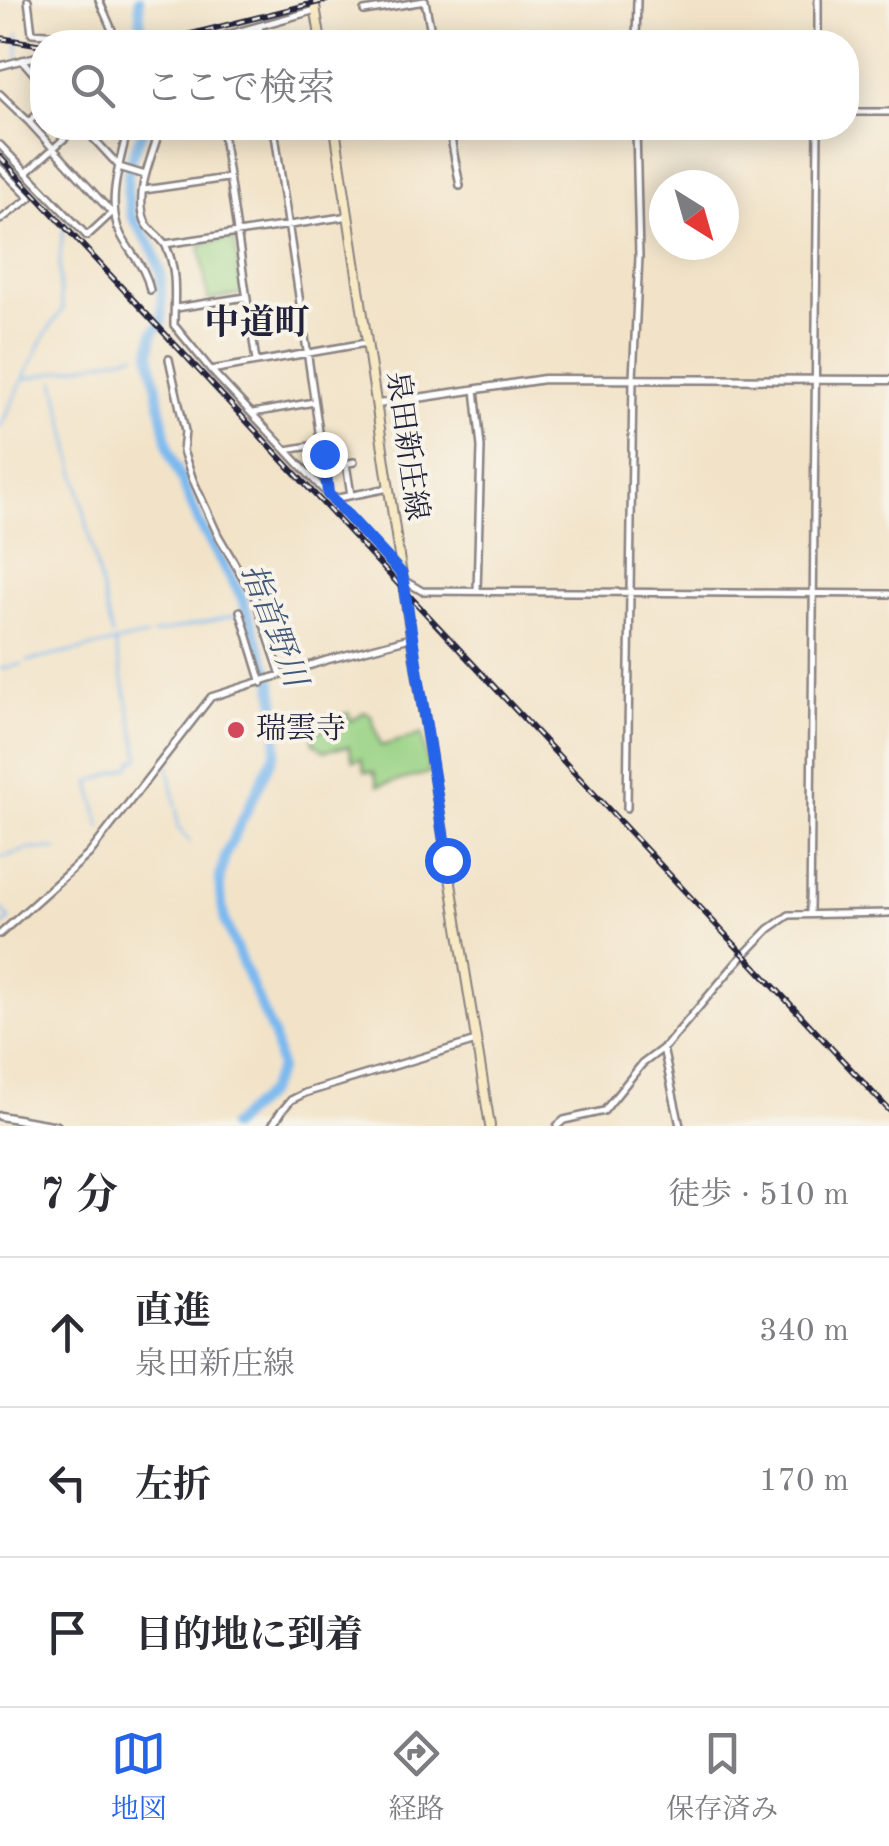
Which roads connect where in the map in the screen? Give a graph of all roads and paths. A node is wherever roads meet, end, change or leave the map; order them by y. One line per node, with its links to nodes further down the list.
1 (28, 0): 8 (street)
2 (99, 0): 9 (street)
3 (636, 0): 14 (street)
4 (818, 0): 15 (street)
5 (315, 5): 7 (street); 12 (main road)
6 (364, 11): 13 (street)
7 (259, 26): 10 (street); 11 (street)
8 (32, 30)
9 (112, 30)
10 (246, 30)
11 (260, 30)
12 (319, 30)
13 (431, 30)
14 (636, 30)
15 (818, 30)
16 (30, 58): 17 (street)
17 (22, 60): 18 (street); 19 (street)
18 (0, 66)
19 (30, 69)
20 (0, 94): 23 (street)
21 (859, 112): 22 (street)
22 (889, 112)
23 (29, 122)
24 (46, 140): 36 (street)
25 (62, 140): 36 (street)
26 (95, 140): 37 (street)
27 (125, 140): 37 (street)
28 (156, 140): 40 (street)
29 (223, 140): 41 (street)
30 (276, 140): 47 (street)
31 (337, 140): 45 (main road, 泉田新庄線)
32 (450, 140): 42 (street)
33 (636, 140): 58 (street)
34 (818, 140): 59 (street)
35 (0, 145): 38 (street)
36 (53, 148): 38 (street); 44 (street)
37 (119, 167): 40 (street); 44 (street)
38 (26, 172): 44 (street)
39 (2, 173): 46 (street)
40 (145, 175): 43 (street)
41 (227, 178): 43 (street); 48 (street)
42 (460, 186)
43 (144, 190): 49 (street)
44 (113, 212): 50 (street)
45 (349, 216): 47 (street); 53 (main road, 泉田新庄線)
46 (0, 220)
47 (288, 226): 48 (street); 54 (street)
48 (237, 233): 49 (street); 51 (street)
49 (165, 244): 52 (street)
50 (150, 290)
51 (246, 297): 52 (street); 56 (street)
52 (176, 308): 57 (street)
53 (369, 342): 54 (street); 63 (main road, 泉田新庄線)
54 (308, 352): 56 (street); 62 (street)
55 (169, 359): 78 (street)
56 (256, 361): 57 (street)
57 (211, 370): 64 (street)
58 (633, 378): 59 (street); 61 (street); 73 (street)
59 (815, 380): 60 (street); 74 (street)
60 (889, 380)
61 (474, 388): 63 (street); 72 (street)
62 (315, 402): 64 (street); 65 (street)
63 (378, 404): 68 (main road, 泉田新庄線)
64 (253, 413): 66 (street)
65 (322, 444): 66 (street); 67 (street)
66 (286, 450): 70 (street)
67 (325, 468): 69 (street); 70 (street)
68 (390, 488): 69 (street); 71 (main road, 泉田新庄線)
69 (351, 496): 70 (street)
70 (331, 497): 71 (street)
71 (402, 577): 72 (street); 77 (main road, 泉田新庄線)
72 (477, 591): 73 (street)
73 (630, 593): 74 (street); 80 (street)
74 (815, 594): 75 (street); 81 (street)
75 (889, 594)
76 (240, 611): 79 (street)
77 (413, 637): 78 (street); 84 (main road, 泉田新庄線)
78 (281, 675): 79 (street)
79 (263, 682): 83 (street)
80 (628, 808)
81 (810, 912): 82 (street); 85 (street)
82 (889, 912)
83 (0, 934)
84 (476, 1041): 86 (street); 91 (main road, 泉田新庄線)
85 (663, 1048): 92 (street); 93 (street)
86 (281, 1112): 90 (street)
87 (0, 1116): 88 (street)
88 (49, 1125): 89 (street)
89 (57, 1126)
90 (272, 1126)
91 (490, 1126)
92 (556, 1126)
93 (680, 1126)

